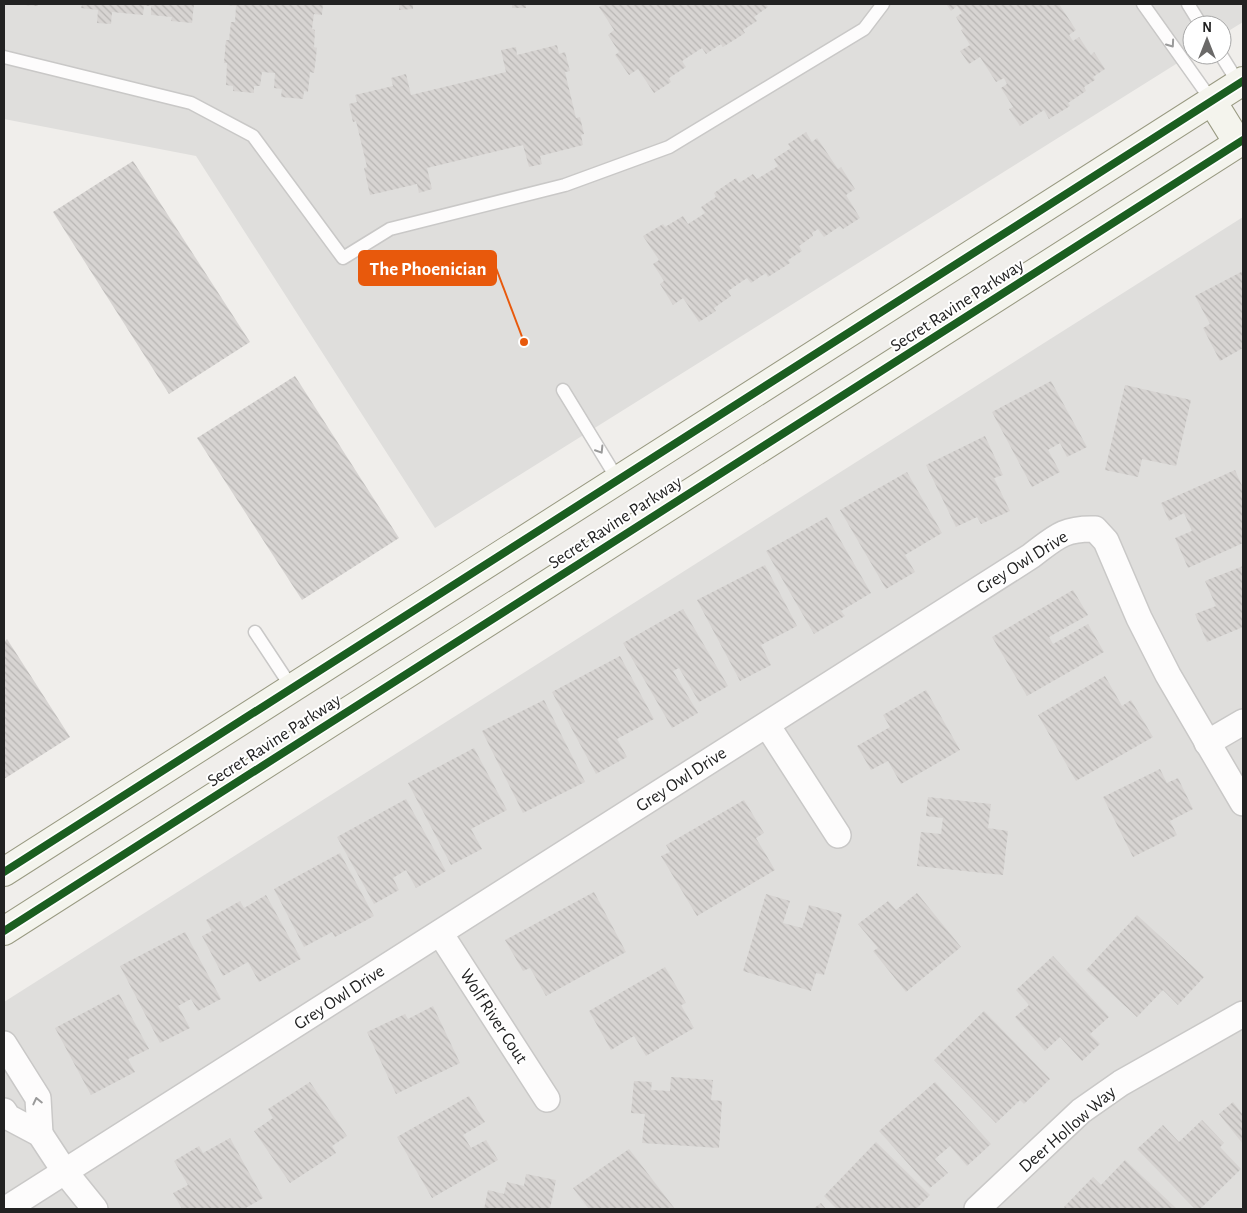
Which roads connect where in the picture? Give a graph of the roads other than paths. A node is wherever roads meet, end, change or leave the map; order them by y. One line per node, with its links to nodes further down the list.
1 (883, 4): 5 (lane)
2 (1144, 4): 8 (lane, one-way to 8)
3 (1188, 4): 4 (lane)
4 (1195, 15)
5 (4, 57)
6 (1228, 65): 7 (lane)
7 (1242, 85): 8 (main road, Secret Ravine Parkway)
8 (1212, 101): 9 (main road); 11 (main road, Secret Ravine Parkway)
9 (1242, 144): 20 (main road, Secret Ravine Parkway)
10 (563, 390): 11 (lane, one-way to 11)
11 (618, 480): 13 (main road, Secret Ravine Parkway)
12 (255, 632): 13 (lane)
13 (292, 688): 19 (main road, Secret Ravine Parkway)
14 (1243, 722): 16 (street)
15 (766, 725): 16 (street, Grey Owl Drive); 18 (street); 21 (street, Grey Owl Drive)
16 (1207, 743): 17 (street, Grey Owl Drive)
17 (1243, 803)
18 (838, 835)
19 (4, 872)
20 (4, 931)
21 (440, 933): 24 (street, Wolf River Cout); 27 (street, Grey Owl Drive)
22 (1243, 1014): 30 (street, Deer Hollow Way)
23 (4, 1044): 26 (street, one-way to 23)
24 (548, 1099)
25 (4, 1111): 26 (street)
26 (40, 1134): 27 (street)
27 (65, 1172): 28 (street, Grey Owl Drive); 29 (street)
28 (6, 1209)
29 (96, 1209)
30 (977, 1209)

